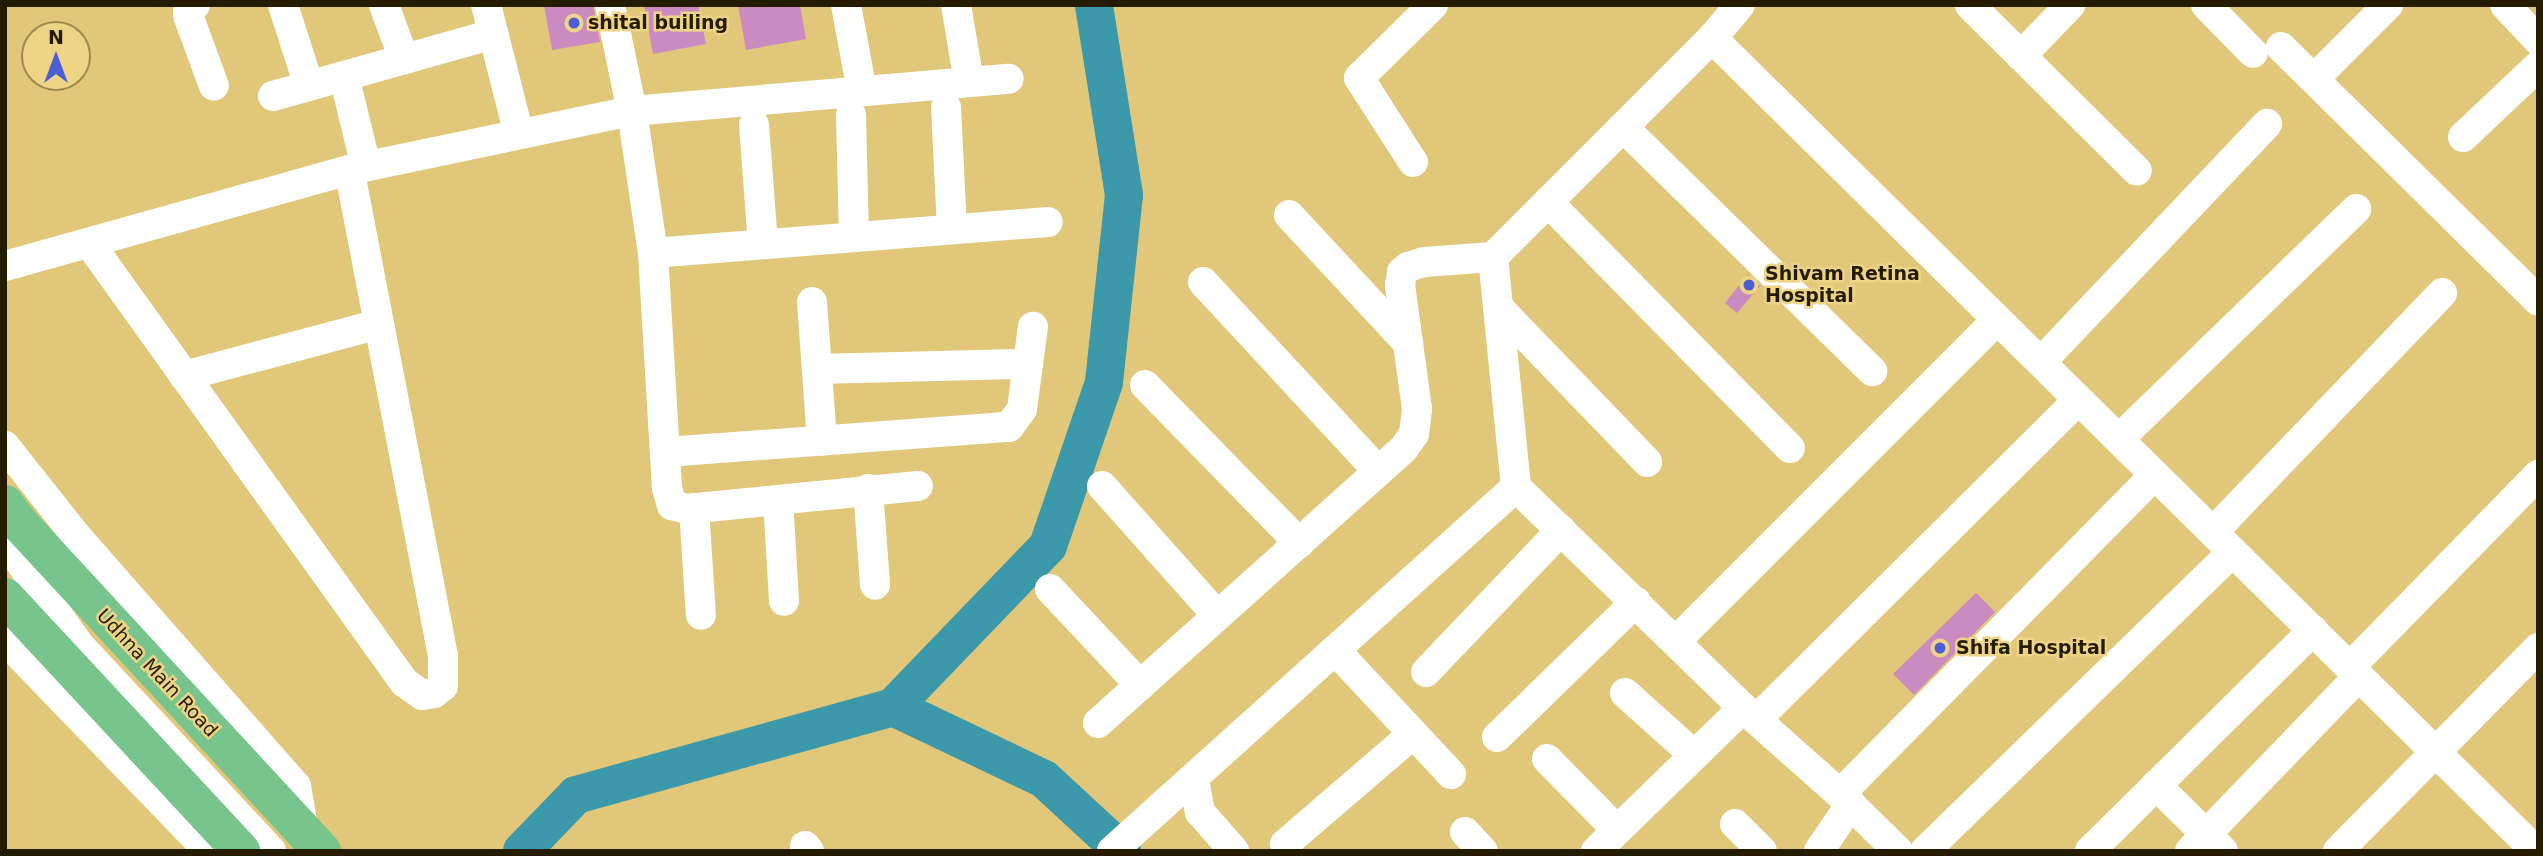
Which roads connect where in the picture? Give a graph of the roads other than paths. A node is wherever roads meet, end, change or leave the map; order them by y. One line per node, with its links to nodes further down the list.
1 (195, 5): 24 (street)
2 (284, 5): 25 (street)
3 (384, 5): 18 (street)
4 (610, 5): 29 (street)
5 (846, 5): 27 (street)
6 (956, 5): 23 (street)
7 (1433, 5): 35 (street)
8 (1740, 5): 15 (street)
9 (1970, 5): 17 (street)
10 (2070, 5): 17 (street)
11 (2206, 5): 22 (street)
12 (2388, 5): 22 (street)
13 (2505, 5): 16 (street)
14 (490, 19): 18 (street); 33 (street)
15 (1712, 38): 32 (street); 54 (street)
16 (2538, 40)
17 (2021, 56): 37 (street)
18 (404, 59): 20 (street)
19 (2538, 66): 34 (street)
20 (344, 76): 25 (street); 36 (street)
21 (1009, 79): 23 (street)
22 (2314, 79): 51 (street)
23 (969, 82): 27 (street)
24 (214, 86)
25 (309, 86): 26 (street)
26 (274, 96)
27 (856, 103): 29 (street); 43 (street)
28 (946, 107): 42 (street)
29 (632, 111): 33 (street); 46 (street)
30 (2267, 124): 58 (street)
31 (754, 125): 45 (street)
32 (1623, 127): 38 (street); 61 (street)
33 (519, 134): 36 (street)
34 (2463, 136)
35 (1413, 162)
36 (357, 168): 44 (street); 55 (street)
37 (2137, 171)
38 (1548, 202): 47 (street); 68 (street)
39 (2356, 209): 65 (street)
40 (1289, 215): 57 (street)
41 (1048, 222): 42 (street)
42 (952, 229): 43 (street)
43 (854, 237): 45 (street)
44 (90, 244): 48 (street); 62 (street)
45 (763, 244): 46 (street)
46 (653, 253): 69 (street)
47 (1493, 257): 53 (street); 57 (street)
48 (5, 265)
49 (1203, 282): 71 (street)
50 (2442, 293): 82 (street)
51 (2538, 300)
52 (812, 302): 60 (street)
53 (1498, 307): 70 (street); 76 (street)
54 (1997, 320): 58 (street); 93 (street)
55 (379, 324): 62 (street); 62 (street)
56 (1033, 327): 59 (street)
57 (1408, 343): 71 (street)
58 (2042, 361): 64 (street)
59 (1028, 364): 60 (street); 66 (street)
60 (817, 369): 66 (street)
61 (1872, 372)
62 (184, 376)
63 (1145, 385): 83 (street)
64 (2078, 400): 65 (street); 100 (street)
65 (2120, 438): 72 (street)
66 (822, 441): 69 (street)
67 (5, 446): 115 (street)
68 (1790, 448)
69 (666, 452): 79 (street)
70 (1647, 462)
71 (1378, 471): 83 (street)
72 (2155, 475): 82 (street); 110 (street)
73 (2538, 475): 96 (street)
74 (918, 486): 77 (street)
75 (1102, 486): 90 (street)
76 (1516, 487): 81 (street); 95 (street)
77 (869, 489): 78 (street); 84 (street)
78 (778, 500): 79 (street); 87 (street)
79 (694, 508): 89 (street)
80 (10, 523): 115 (highway, Udhna Main Road); 115 (street)
81 (1561, 530): 88 (street); 97 (street)
82 (2223, 542): 91 (street); 125 (street)
83 (1299, 543): 90 (street)
84 (875, 585)
85 (1050, 589): 98 (street)
86 (5, 597): 118 (highway)
87 (784, 601)
88 (1636, 602): 93 (street); 103 (street)
89 (701, 615)
90 (1217, 615): 98 (street)
91 (2313, 630): 96 (street); 109 (street)
92 (5, 640): 117 (street)
93 (1676, 640): 100 (street)
94 (2538, 648): 104 (street)
95 (1335, 650): 102 (street); 108 (street)
96 (2354, 671): 104 (street); 116 (street)
97 (1426, 672)
98 (1140, 685): 101 (street)
99 (1625, 693): 105 (street)
100 (1751, 713): 105 (street); 110 (street)
101 (1098, 723)
102 (1413, 734): 107 (street); 114 (street)
103 (1497, 737)
104 (2435, 751): 113 (street); 127 (street)
105 (1694, 755): 112 (street)
106 (1547, 759): 112 (street)
107 (1451, 774)
108 (1187, 785): 119 (street); 120 (street)
109 (2156, 785): 116 (street); 126 (street)
110 (1846, 799): 123 (street); 124 (street)
111 (1735, 824): 122 (street)
112 (1617, 830): 121 (street)
113 (2524, 843)
114 (1285, 844)
115 (301, 845)
116 (2206, 845)
117 (209, 851)
118 (241, 851)
119 (1112, 851)
120 (1234, 851)
121 (1596, 851)
122 (1762, 851)
123 (1819, 851)
124 (1898, 851)
125 (1925, 851)
126 (2090, 851)
127 (2338, 851)

